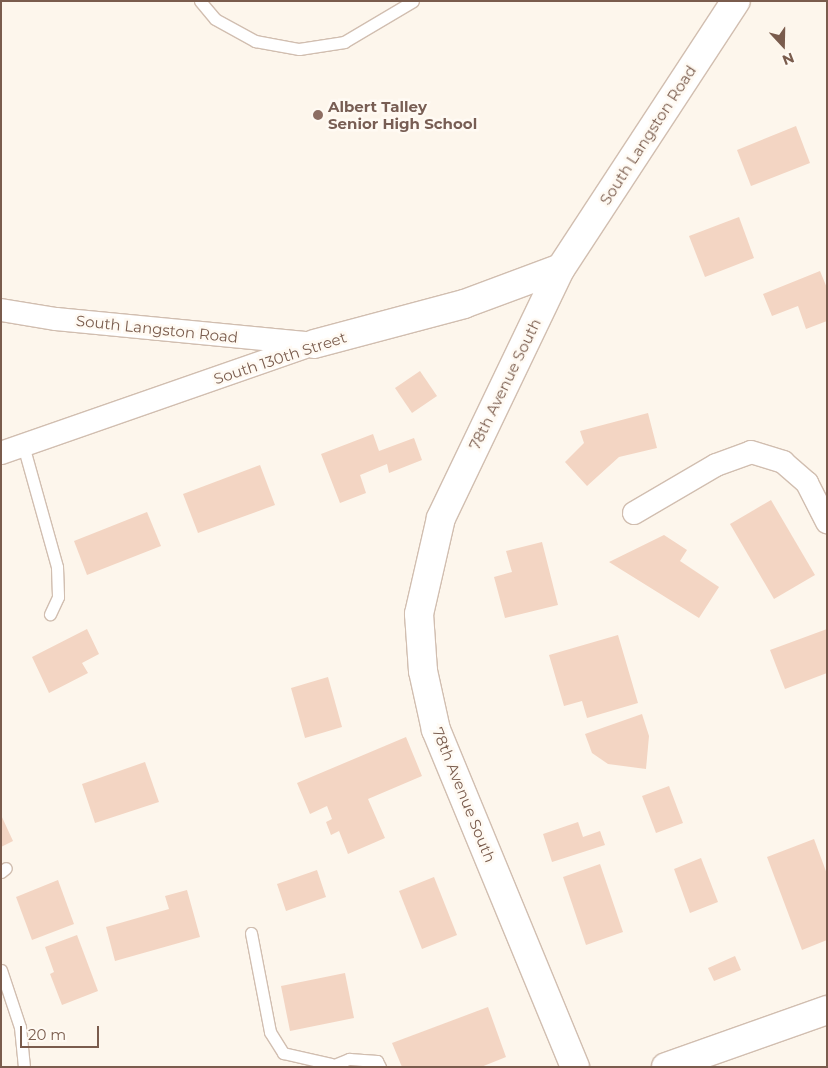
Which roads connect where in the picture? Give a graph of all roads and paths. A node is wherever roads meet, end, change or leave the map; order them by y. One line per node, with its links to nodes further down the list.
1 (200, 1): 2 (lane)
2 (413, 1)
3 (736, 1): 4 (street, South Langston Road)
4 (561, 268): 6 (street, South 130th Street); 18 (street, 78th Avenue South)
5 (1, 310): 6 (street, South Langston Road)
6 (314, 344): 7 (street, South 130th Street)
7 (23, 445): 8 (street, South 130th Street); 11 (lane)
8 (1, 453)
9 (634, 513): 10 (street)
10 (827, 522)
11 (50, 614)
12 (251, 933): 15 (lane)
13 (1, 970): 16 (lane)
14 (827, 1010): 19 (street)
15 (330, 1066): 17 (lane)
16 (24, 1067)
17 (380, 1067)
18 (575, 1067)
19 (666, 1067)

